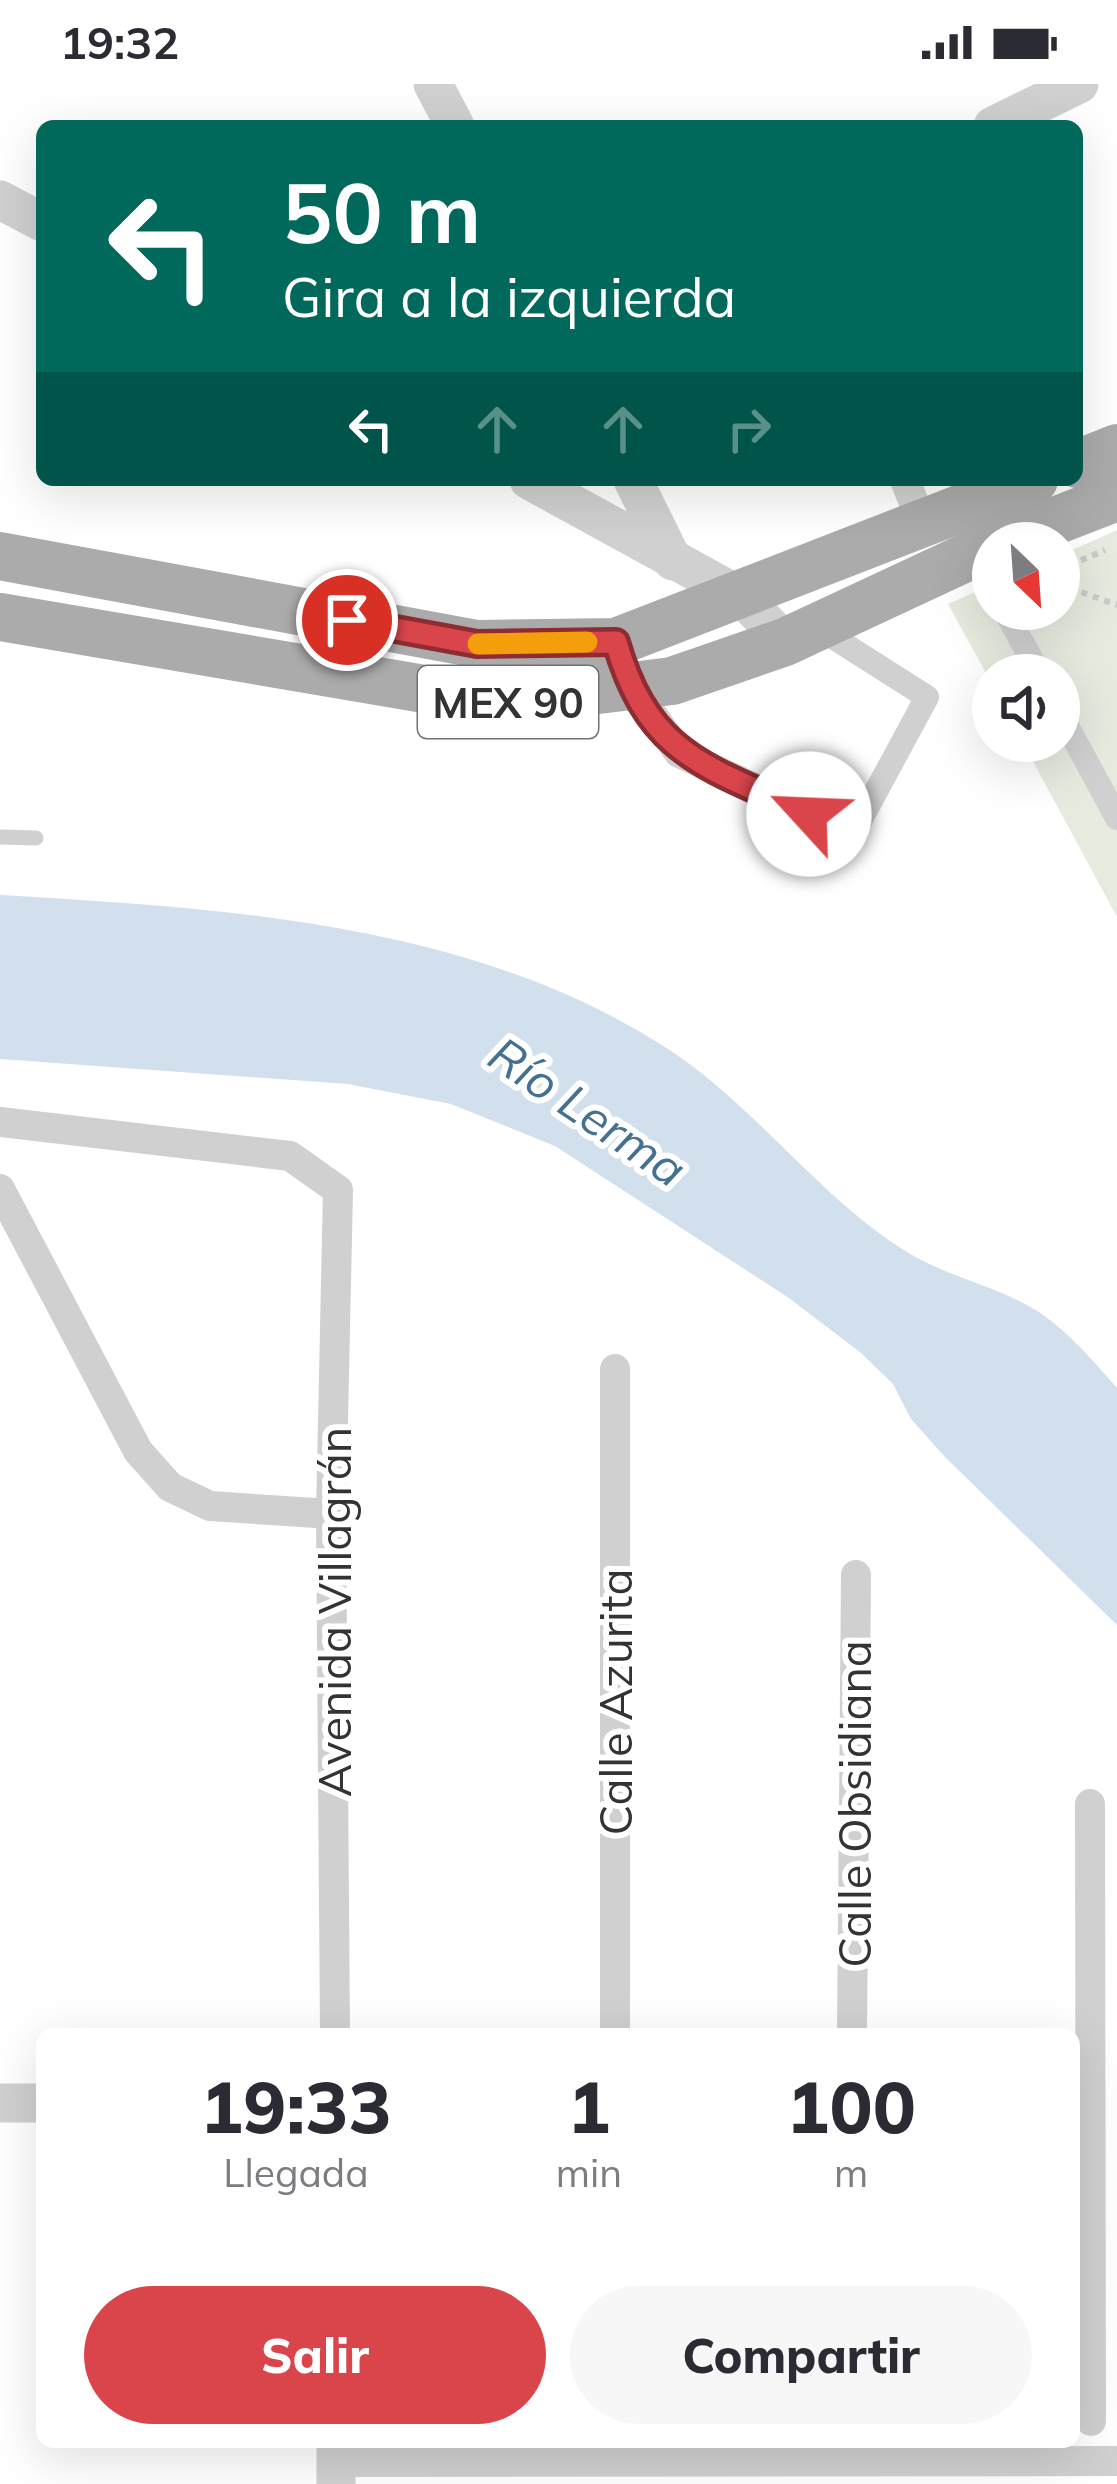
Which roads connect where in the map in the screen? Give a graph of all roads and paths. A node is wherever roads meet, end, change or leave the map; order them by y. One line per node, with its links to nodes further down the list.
1 (433, 84): 3 (street)
2 (1079, 84): 4 (street)
3 (452, 120)
4 (1005, 120)
5 (1, 201): 6 (street)
6 (36, 219)
7 (1117, 448): 8 (main road)
8 (1083, 462)
9 (540, 486): 17 (street)
10 (636, 486): 17 (street)
11 (1000, 486): 13 (main road, MEX 90)
12 (1117, 497): 14 (main road, MEX 90)
13 (914, 501): 21 (main road, MEX 90)
14 (1064, 522)
15 (1117, 545): 18 (path)
16 (0, 556): 25 (main road, MEX 90)
17 (673, 560): 21 (street)
18 (1080, 561)
19 (972, 564): 24 (main road, MEX 90)
20 (1080, 592): 22 (path)
21 (742, 597): 24 (street); 25 (main road, MEX 90)
22 (1117, 605)
23 (0, 617): 26 (main road, MEX 90)
24 (801, 634): 26 (main road, MEX 90); 29 (street)
25 (616, 642): 26 (street)
26 (629, 689): 29 (street)
27 (1080, 750): 28 (street)
28 (1117, 818)
29 (853, 834)
30 (0, 837): 31 (lane)
31 (36, 838)
32 (0, 1121): 35 (street, Avenida Villagrán)
33 (0, 1189): 35 (street)
34 (614, 1369): 39 (street, Calle Azurita)
35 (332, 1514): 38 (street, Avenida Villagrán)
36 (856, 1575): 40 (street, Calle Obsidiana)
37 (1090, 1804): 43 (street)
38 (335, 2028)
39 (615, 2028)
40 (852, 2028)
41 (0, 2103): 42 (street)
42 (36, 2104)
43 (1095, 2117): 44 (street)
44 (1091, 2421)
45 (1117, 2461): 48 (street)
46 (336, 2463): 47 (street)
47 (634, 2473): 48 (street)
48 (934, 2474)

